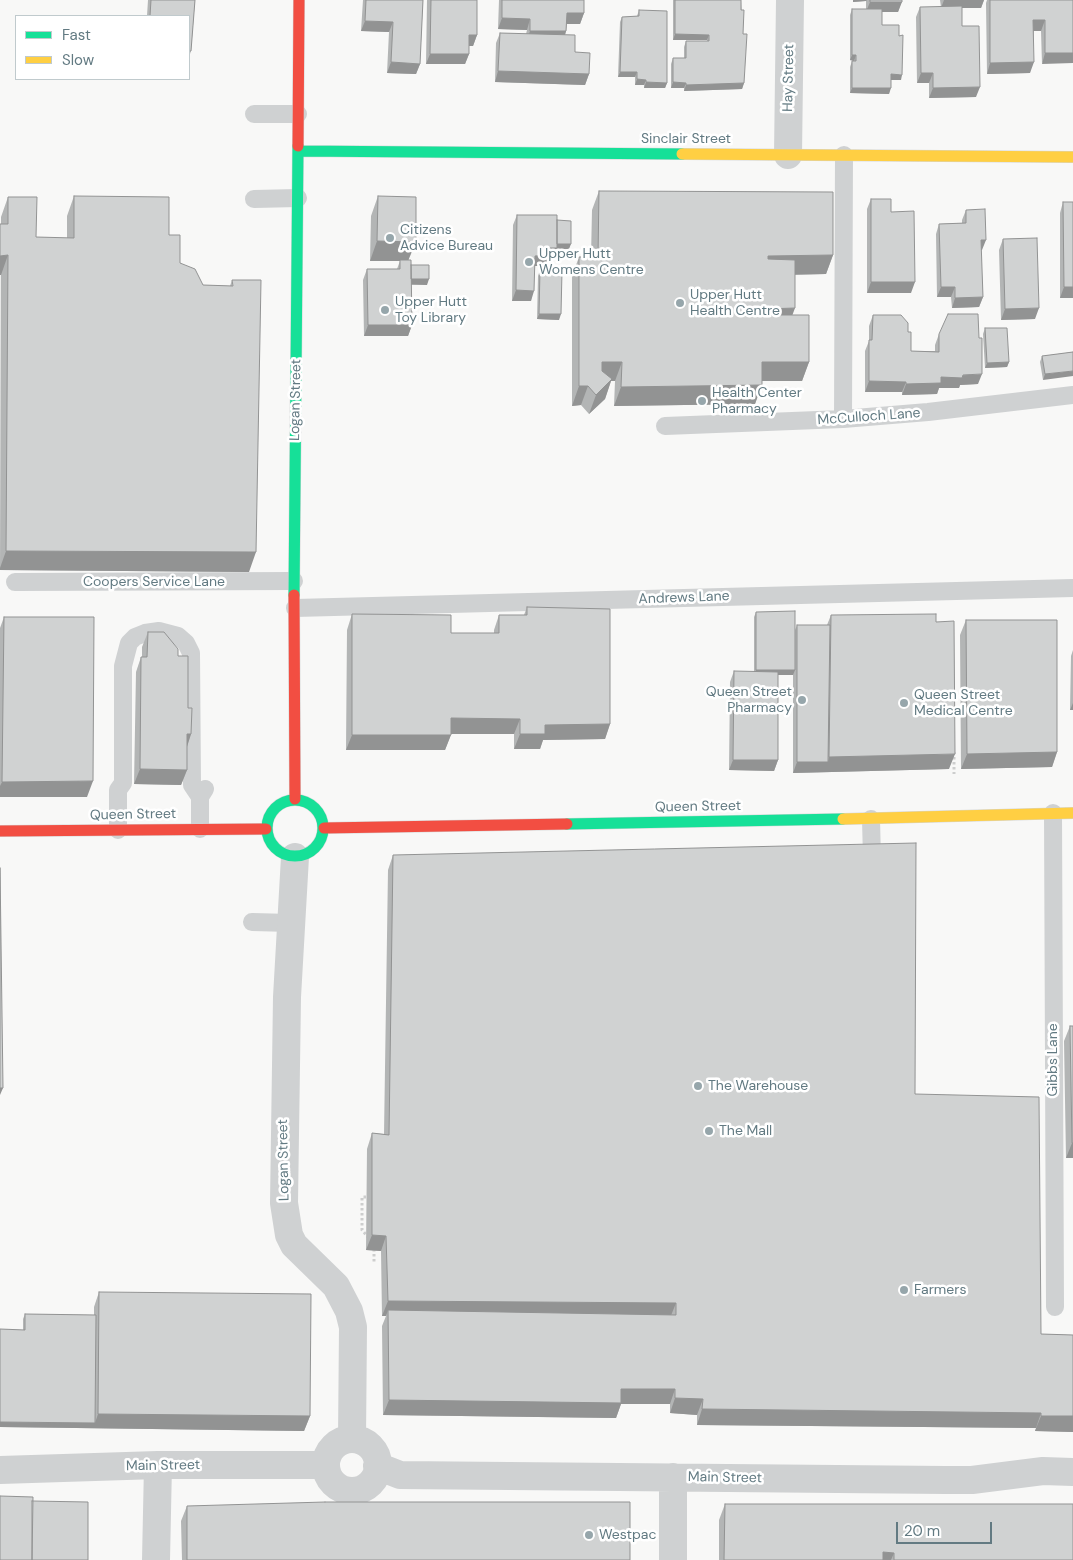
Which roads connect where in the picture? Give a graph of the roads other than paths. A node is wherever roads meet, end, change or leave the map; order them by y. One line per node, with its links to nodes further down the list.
1 (299, 0): 4 (street, Logan Street)
2 (790, 0): 6 (street, Hay Street)
3 (254, 114): 4 (lane)
4 (298, 114): 5 (street, Logan Street)
5 (298, 151): 6 (street, Sinclair Street); 9 (street, Logan Street)
6 (788, 155): 7 (street, Sinclair Street)
7 (844, 155): 8 (street, Sinclair Street); 12 (lane)
8 (1073, 157)
9 (298, 198): 10 (lane); 14 (street, Logan Street)
10 (254, 199)
11 (1073, 396): 12 (lane, McCulloch Lane)
12 (843, 419): 13 (lane, McCulloch Lane)
13 (665, 426)
14 (294, 581): 15 (lane, Coopers Service Lane); 17 (street, Logan Street)
15 (15, 582)
16 (1073, 588): 17 (lane, Andrews Lane)
17 (295, 608): 18 (street, Logan Street)
18 (295, 799): 22 (street); 24 (street)
19 (1053, 813): 20 (street, Queen Street); 21 (street, Queen Street); 31 (lane, Gibbs Lane)
20 (1073, 813)
21 (871, 819): 22 (street, Queen Street); 28 (lane)
22 (324, 828): 27 (street)
23 (200, 829): 24 (street, Queen Street); 25 (street, Queen Street); 25 (lane)
24 (266, 829): 27 (street)
25 (118, 830): 26 (street, Queen Street)
26 (0, 831)
27 (295, 857): 30 (street, Logan Street)
28 (872, 859)
29 (252, 922): 30 (lane)
30 (292, 923): 32 (street, Logan Street)
31 (1055, 1307)
32 (352, 1440): 33 (street); 35 (street)
33 (326, 1465): 34 (street, Main Street); 35 (street)
34 (158, 1466): 36 (street, Main Street); 39 (street)
35 (378, 1466): 38 (street, Main Street)
36 (0, 1470)
37 (1073, 1472): 38 (street, Main Street)
38 (673, 1477): 40 (street)
39 (156, 1560)
40 (673, 1560)

